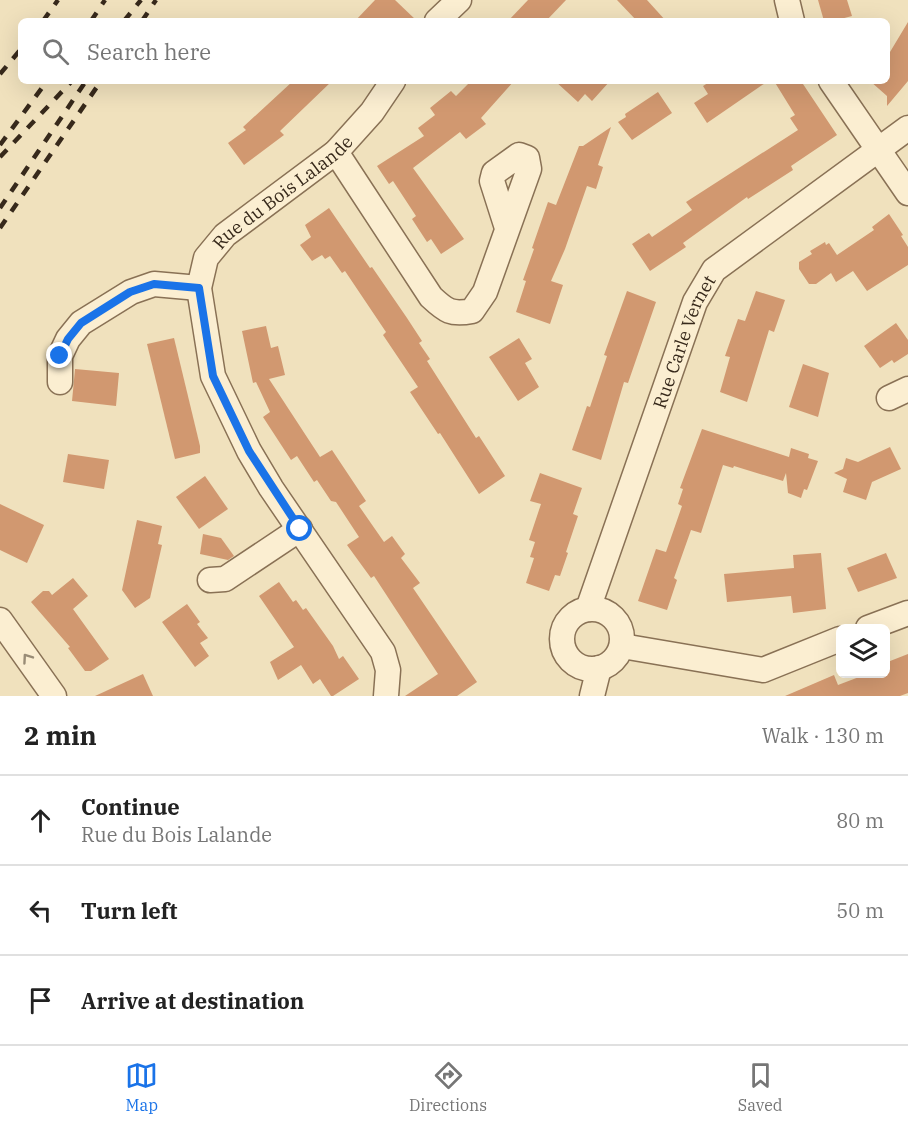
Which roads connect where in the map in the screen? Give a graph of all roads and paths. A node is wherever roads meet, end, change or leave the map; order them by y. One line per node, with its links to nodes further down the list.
1 (459, 0): 3 (street)
2 (787, 0): 4 (street)
3 (440, 18)
4 (791, 18)
5 (391, 84): 9 (street, Rue du Bois Lalande)
6 (833, 84): 8 (street)
7 (908, 128): 8 (street, Rue Carle Vernet)
8 (879, 149): 10 (street); 16 (street, Rue Carle Vernet)
9 (336, 152): 11 (street); 12 (street, Rue du Bois Lalande)
10 (908, 193)
11 (507, 228)
12 (199, 288): 13 (street); 14 (street, Rue du Bois Lalande)
13 (60, 382)
14 (300, 529): 15 (street); 24 (street, Rue du Bois Lalande)
15 (210, 580)
16 (588, 609): 21 (street); 22 (street)
17 (908, 613): 19 (street)
18 (0, 620): 23 (street, one-way to 18)
19 (879, 624)
20 (836, 641): 21 (street)
21 (622, 646): 22 (street)
22 (598, 668): 25 (street)
23 (54, 696)
24 (386, 696)
25 (592, 696)

